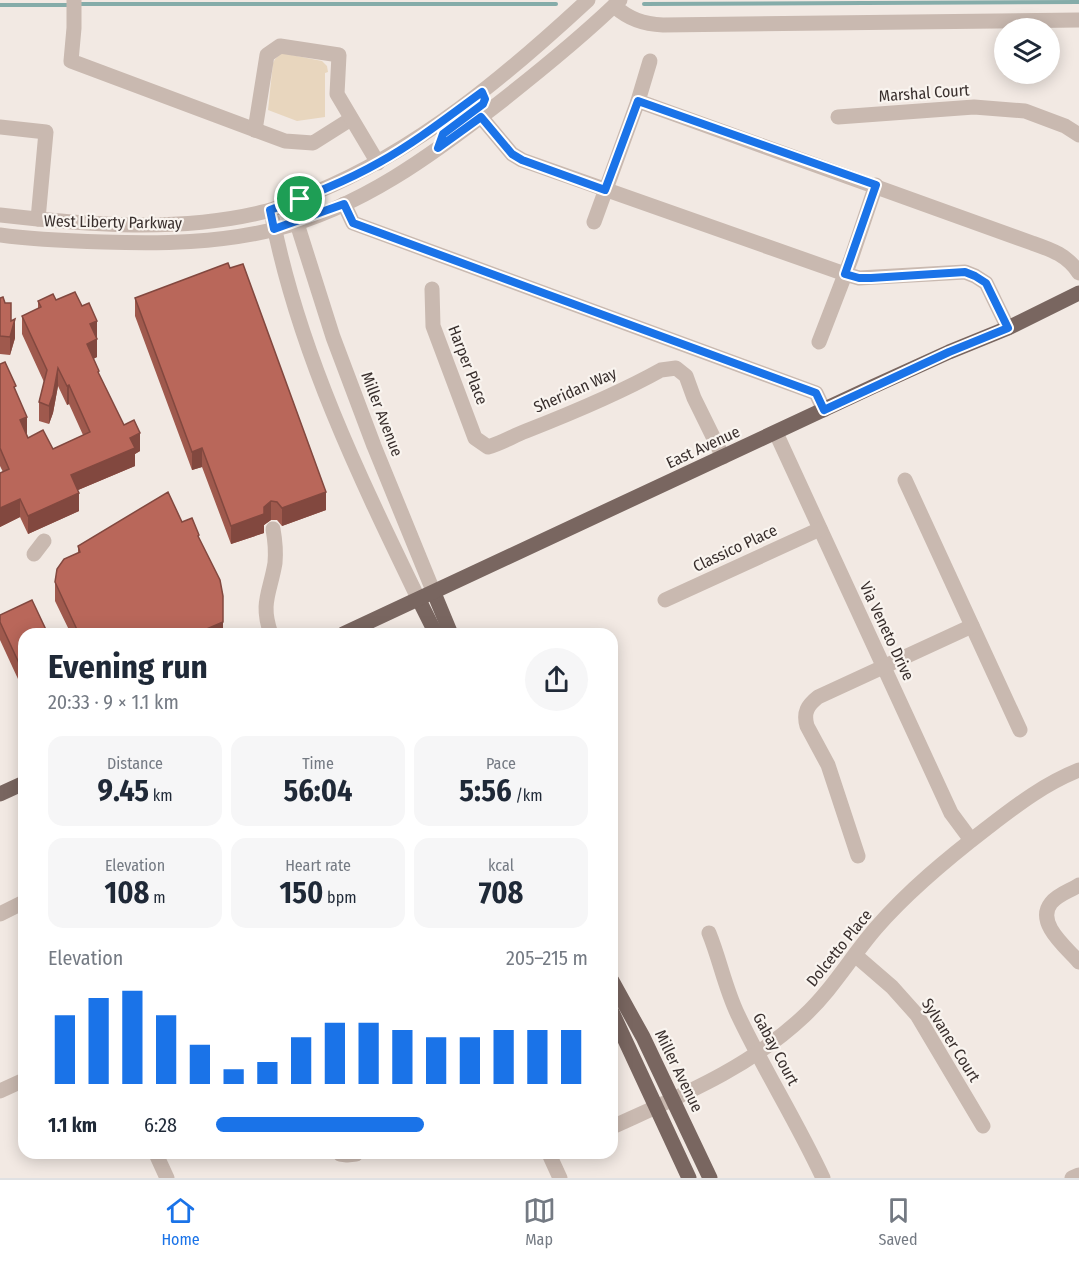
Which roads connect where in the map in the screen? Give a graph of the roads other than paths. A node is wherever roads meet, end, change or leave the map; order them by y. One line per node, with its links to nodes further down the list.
1 (74, 0): 12 (street)
2 (588, 0): 6 (street, West Liberty Parkway)
3 (617, 3): 4 (street); 8 (street, West Liberty Parkway)
4 (1079, 20)
5 (650, 61): 7 (street)
6 (482, 92): 14 (street); 15 (street, West Liberty Parkway)
7 (638, 101): 16 (street); 17 (street)
8 (481, 117): 14 (street, West Liberty Parkway); 17 (street)
9 (838, 117): 13 (street, Marshal Court)
10 (351, 119): 12 (street); 12 (street); 15 (street)
11 (0, 127): 22 (street)
12 (255, 130)
13 (1079, 135)
14 (438, 148): 19 (street, West Liberty Parkway)
15 (378, 163): 18 (street, West Liberty Parkway)
16 (876, 185): 27 (street); 28 (street)
17 (605, 190): 23 (street); 28 (street)
18 (290, 203): 20 (street, West Liberty Parkway); 24 (street, Miller Avenue)
19 (344, 204): 24 (street, West Liberty Parkway); 33 (street)
20 (270, 210): 22 (street, West Liberty Parkway); 25 (street)
21 (0, 215): 22 (street, West Liberty Parkway)
22 (38, 219)
23 (594, 222)
24 (297, 223): 25 (street, West Liberty Parkway); 42 (street, Miller Avenue)
25 (274, 229): 26 (street, West Liberty Parkway); 43 (street)
26 (0, 235)
27 (1079, 273)
28 (845, 274): 31 (street); 32 (street)
29 (432, 289): 35 (street, Harper Place)
30 (1079, 292): 31 (main road, East Avenue)
31 (1008, 328): 33 (main road, East Avenue)
32 (819, 342)
33 (824, 410): 34 (main road, East Avenue)
34 (776, 433): 36 (main road, East Avenue); 39 (street, Via Veneto Drive)
35 (488, 447): 36 (street, Sheridan Way)
36 (723, 457): 42 (main road, East Avenue)
37 (905, 480): 45 (street)
38 (273, 529): 46 (street)
39 (820, 529): 44 (street, Classico Place); 50 (street, Via Veneto Drive)
40 (44, 541): 41 (street)
41 (34, 554)
42 (434, 593): 43 (main road, East Avenue); 49 (main road, Miller Avenue)
43 (419, 600): 47 (main road, East Avenue); 48 (main road)
44 (665, 600)
45 (972, 626): 50 (street); 51 (street)
46 (269, 628)
47 (356, 628)
48 (433, 628)
49 (449, 628)
50 (883, 667): 55 (street, Via Veneto Drive); 56 (street)
51 (1020, 730)
52 (1079, 770): 55 (street, Dolcetto Place)
53 (18, 786): 54 (main road)
54 (0, 794)
55 (971, 840): 61 (street, Dolcetto Place)
56 (858, 856)
57 (1079, 885): 62 (street)
58 (18, 905): 59 (street)
59 (0, 914)
60 (709, 933): 65 (street, Gabay Court)
61 (855, 955): 65 (street, Dolcetto Place); 71 (street, Sylvaner Court)
62 (1079, 962)
63 (618, 991): 68 (main road, Miller Avenue)
64 (618, 1025): 69 (main road)
65 (757, 1054): 68 (street, Dolcetto Place); 79 (street, Gabay Court)
66 (18, 1083): 67 (street)
67 (0, 1091)
68 (674, 1099): 69 (street, Dolcetto Place); 78 (main road, Miller Avenue)
69 (656, 1107): 70 (street, Dolcetto Place); 77 (main road)
70 (618, 1124)
71 (983, 1126)
72 (158, 1159): 75 (street)
73 (552, 1159): 76 (street)
74 (1079, 1175): 80 (street)
75 (167, 1178)
76 (560, 1178)
77 (689, 1178)
78 (710, 1178)
79 (823, 1178)
80 (1072, 1178)

